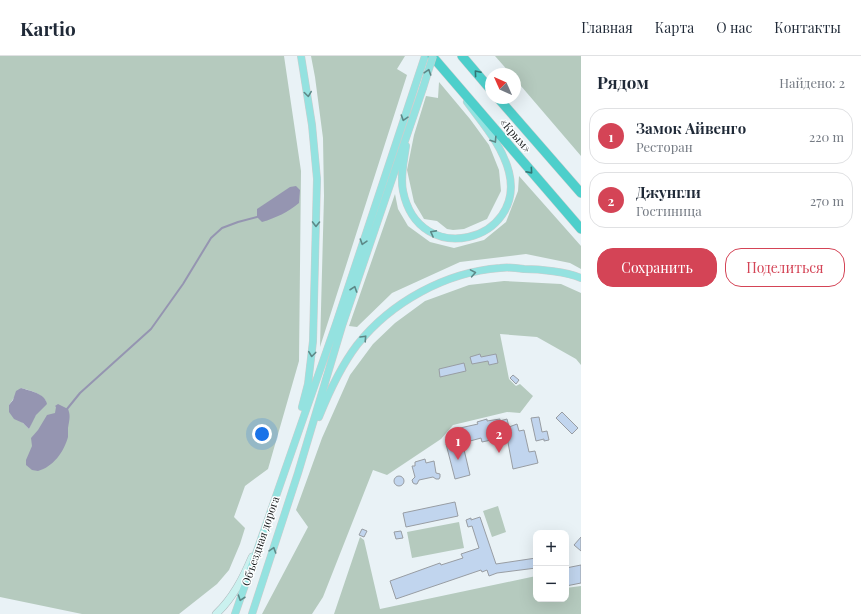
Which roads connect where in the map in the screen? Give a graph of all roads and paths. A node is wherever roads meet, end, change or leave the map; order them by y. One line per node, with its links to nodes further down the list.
1 (301, 56): 11 (main road, one-way to 11)
2 (425, 56): 11 (main road, one-way to 11)
3 (462, 56): 5 (highway, one-way to 3)
4 (435, 59): 7 (main road, one-way to 4, bridge); 7 (main road, one-way to 7); 9 (highway, «Крым», one-way to 9)
5 (485, 83)
6 (503, 104): 8 (highway, «Крым»)
7 (410, 125): 12 (main road, one-way to 7)
8 (581, 193)
9 (581, 229)
10 (581, 278): 12 (main road, one-way to 10)
11 (285, 468): 13 (main road, Объездная дорога)
12 (298, 473): 16 (main road, Объездная дорога, one-way to 12)
13 (265, 526): 14 (main road); 15 (main road, Объездная дорога, one-way to 15)
14 (216, 614)
15 (235, 614)
16 (252, 614)

